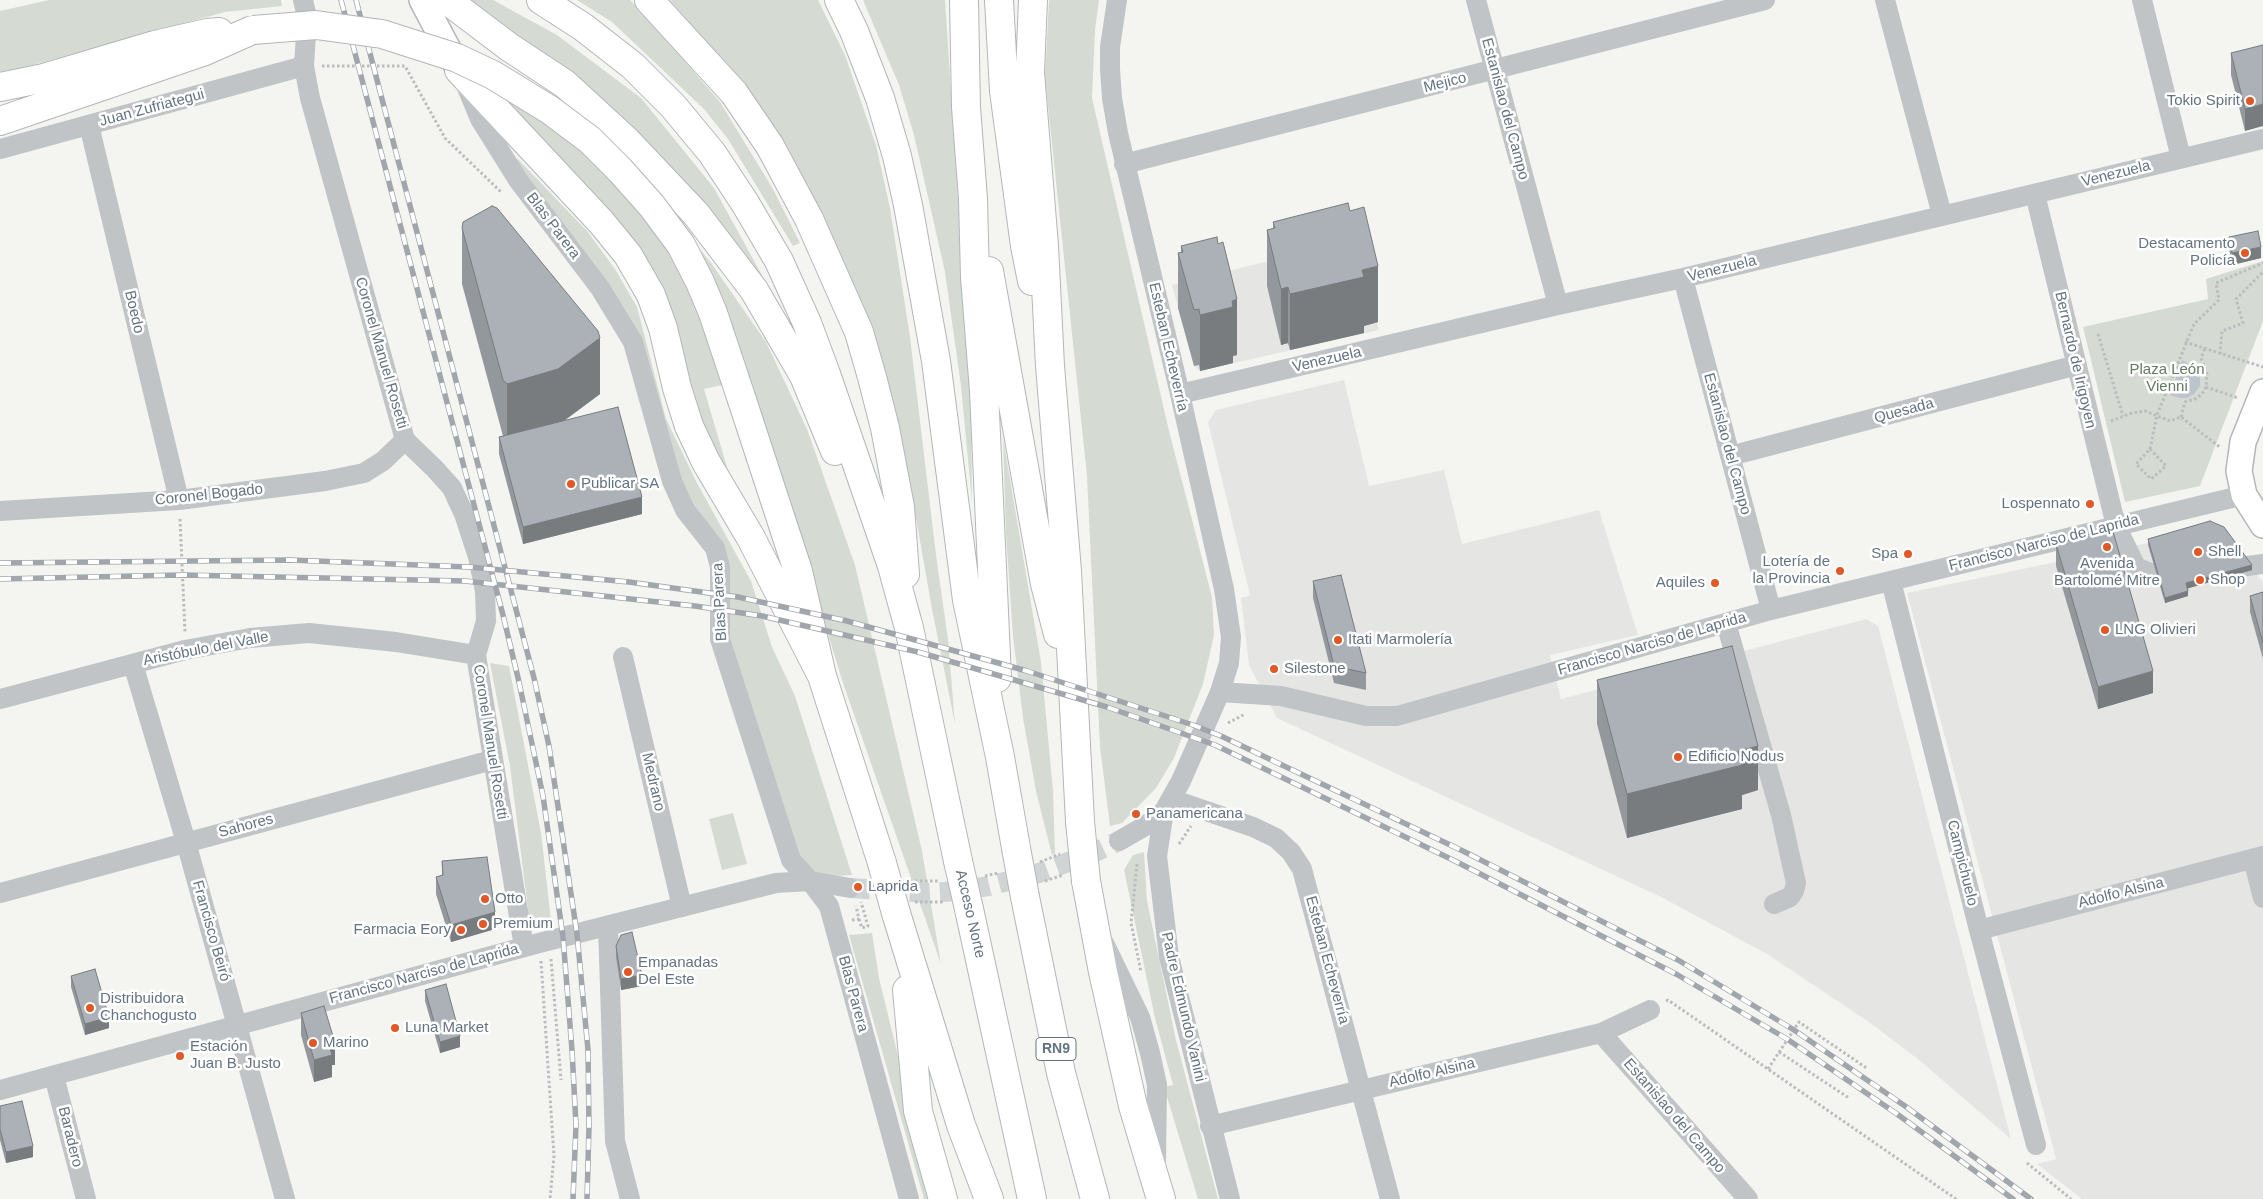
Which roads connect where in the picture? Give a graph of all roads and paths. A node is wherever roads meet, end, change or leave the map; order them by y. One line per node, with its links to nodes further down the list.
1 (303, 0): 16 (street, Coronel Manuel Rosetti)
2 (422, 0): 17 (main road)
3 (447, 0): 58 (highway)
4 (541, 0): 58 (highway)
5 (649, 0): 62 (highway)
6 (839, 0): 71 (highway)
7 (964, 0): 28 (highway)
8 (999, 0): 39 (highway)
9 (1033, 0): 39 (highway)
10 (1117, 0): 25 (street, Esteban Echeverría)
11 (1476, 0): 18 (street, Estanislao del Campo)
12 (1765, 0): 18 (street, Mejico)
13 (1885, 0): 29 (street)
14 (2142, 0): 24 (street)
15 (252, 30): 19 (highway); 20 (highway); 67 (highway, bridge)
16 (304, 66): 21 (street, Juan Zufriategui); 27 (path); 48 (street, Coronel Manuel Rosetti)
17 (459, 70): 67 (highway); 77 (street, Blas Parera)
18 (1494, 71): 25 (street, Mejico); 33 (street, Estanislao del Campo)
19 (0, 88)
20 (0, 121)
21 (89, 125): 23 (street, Juan Zufriategui); 53 (street, Boedo)
22 (2263, 140): 24 (street, Venezuela)
23 (0, 149)
24 (2181, 158): 26 (street, Venezuela)
25 (1124, 164): 42 (street, Esteban Echeverría)
26 (2035, 194): 29 (street, Venezuela); 38 (street, Bernardo de Irigoyen)
27 (508, 199)
28 (972, 199): 68 (highway); 71 (highway)
29 (1942, 215): 32 (street, Venezuela)
30 (2263, 263): 35 (path)
31 (2263, 272): 37 (path)
32 (1683, 278): 33 (street, Venezuela); 50 (street, Estanislao del Campo)
33 (1558, 305): 42 (street, Venezuela)
34 (2098, 334): 45 (path)
35 (2185, 342): 36 (path); 44 (path)
36 (2204, 348): 37 (path); 41 (path)
37 (2220, 354): 40 (path)
38 (2077, 365): 47 (street, Bernardo de Irigoyen); 50 (street, Quesada)
39 (1050, 366): 68 (highway)
40 (2263, 367)
41 (2206, 387): 43 (path); 46 (path)
42 (1180, 394): 69 (street, Esteban Echeverría)
43 (2260, 399): 51 (main road)
44 (2157, 414): 45 (path); 46 (path); 49 (path)
45 (2123, 416): 47 (path)
46 (2181, 417): 51 (path)
47 (2092, 429): 56 (street, Bernardo de Irigoyen)
48 (405, 440): 53 (street, Coronel Bogado); 64 (street, Coronel Manuel Rosetti)
49 (2150, 448): 49 (path)
50 (1730, 456): 60 (street, Estanislao del Campo)
51 (2239, 462): 52 (main road)
52 (2254, 493): 55 (main road); 56 (street, Francisco Narciso de Laprida)
53 (179, 500): 54 (street, Coronel Bogado); 63 (path)
54 (0, 511)
55 (2263, 525)
56 (2116, 526): 57 (street, Bernardo de Irigoyen); 59 (street, Francisco Narciso de Laprida)
57 (2263, 564)
58 (892, 566): 62 (highway)
59 (1891, 581): 60 (street, Francisco Narciso de Laprida); 87 (street, Campichuelo)
60 (1772, 610): 61 (street, Francisco Narciso de Laprida)
61 (1726, 623): 69 (street, Francisco Narciso de Laprida); 81 (street)
62 (909, 628): 110 (highway, Acceso Norte, bridge)
63 (185, 650): 64 (street, Aristóbulo del Valle); 66 (street, Aristóbulo del Valle)
64 (476, 655): 72 (street, Coronel Manuel Rosetti)
65 (623, 657): 82 (street, Medrano)
66 (133, 664): 70 (street, Aristóbulo del Valle); 75 (street, Francisco Beiró)
67 (822, 676): 85 (highway, bridge)
68 (1072, 687): 102 (highway, bridge)
69 (1220, 692): 73 (street)
70 (0, 699)
71 (1000, 757): 111 (highway, RN9, bridge)
72 (492, 760): 75 (street, Sahores); 88 (street, Coronel Manuel Rosetti)
73 (1167, 805): 74 (street); 98 (street, Esteban Echeverría); 100 (street, Padre Edmundo Vanini)
74 (1118, 841)
75 (186, 842): 79 (street, Sahores); 90 (street, Francisco Beiró)
76 (2258, 857): 80 (street); 87 (street, Adolfo Alsina)
77 (810, 881): 78 (street, Francisco Narciso de Laprida); 82 (street, Francisco Narciso de Laprida); 107 (street, Blas Parera)
78 (850, 888)
79 (0, 893)
80 (2263, 898)
81 (1774, 904)
82 (682, 907): 86 (street, Francisco Narciso de Laprida)
83 (863, 910): 84 (path)
84 (859, 919)
85 (899, 923): 108 (highway); 109 (highway)
86 (608, 926): 88 (street, Francisco Narciso de Laprida); 106 (street)
87 (1978, 930): 101 (street, Campichuelo)
88 (538, 944): 90 (street, Francisco Narciso de Laprida); 96 (path); 105 (path)
89 (1650, 1010): 91 (street, Adolfo Alsina); 93 (path)
90 (237, 1025): 95 (street, Francisco Narciso de Laprida); 104 (street, Francisco Beiró)
91 (1601, 1033): 98 (street, Adolfo Alsina); 114 (street, Estanislao del Campo)
92 (1779, 1052): 93 (path); 94 (path); 99 (path)
93 (1768, 1069): 115 (path)
94 (1868, 1069)
95 (54, 1076): 97 (street, Francisco Narciso de Laprida); 103 (street, Baradero)
96 (561, 1080)
97 (0, 1090)
98 (1361, 1090): 100 (street, Adolfo Alsina); 113 (street, Esteban Echeverría)
99 (1849, 1098)
100 (1210, 1126): 112 (street, Padre Edmundo Vanini)
101 (2036, 1145): 116 (path)
102 (1158, 1191)
103 (86, 1199)
104 (285, 1199)
105 (550, 1199)
106 (630, 1199)
107 (909, 1199)
108 (943, 1199)
109 (989, 1199)
110 (1032, 1199)
111 (1095, 1199)
112 (1230, 1199)
113 (1390, 1199)
114 (1748, 1199)
115 (1956, 1199)
116 (2071, 1199)

